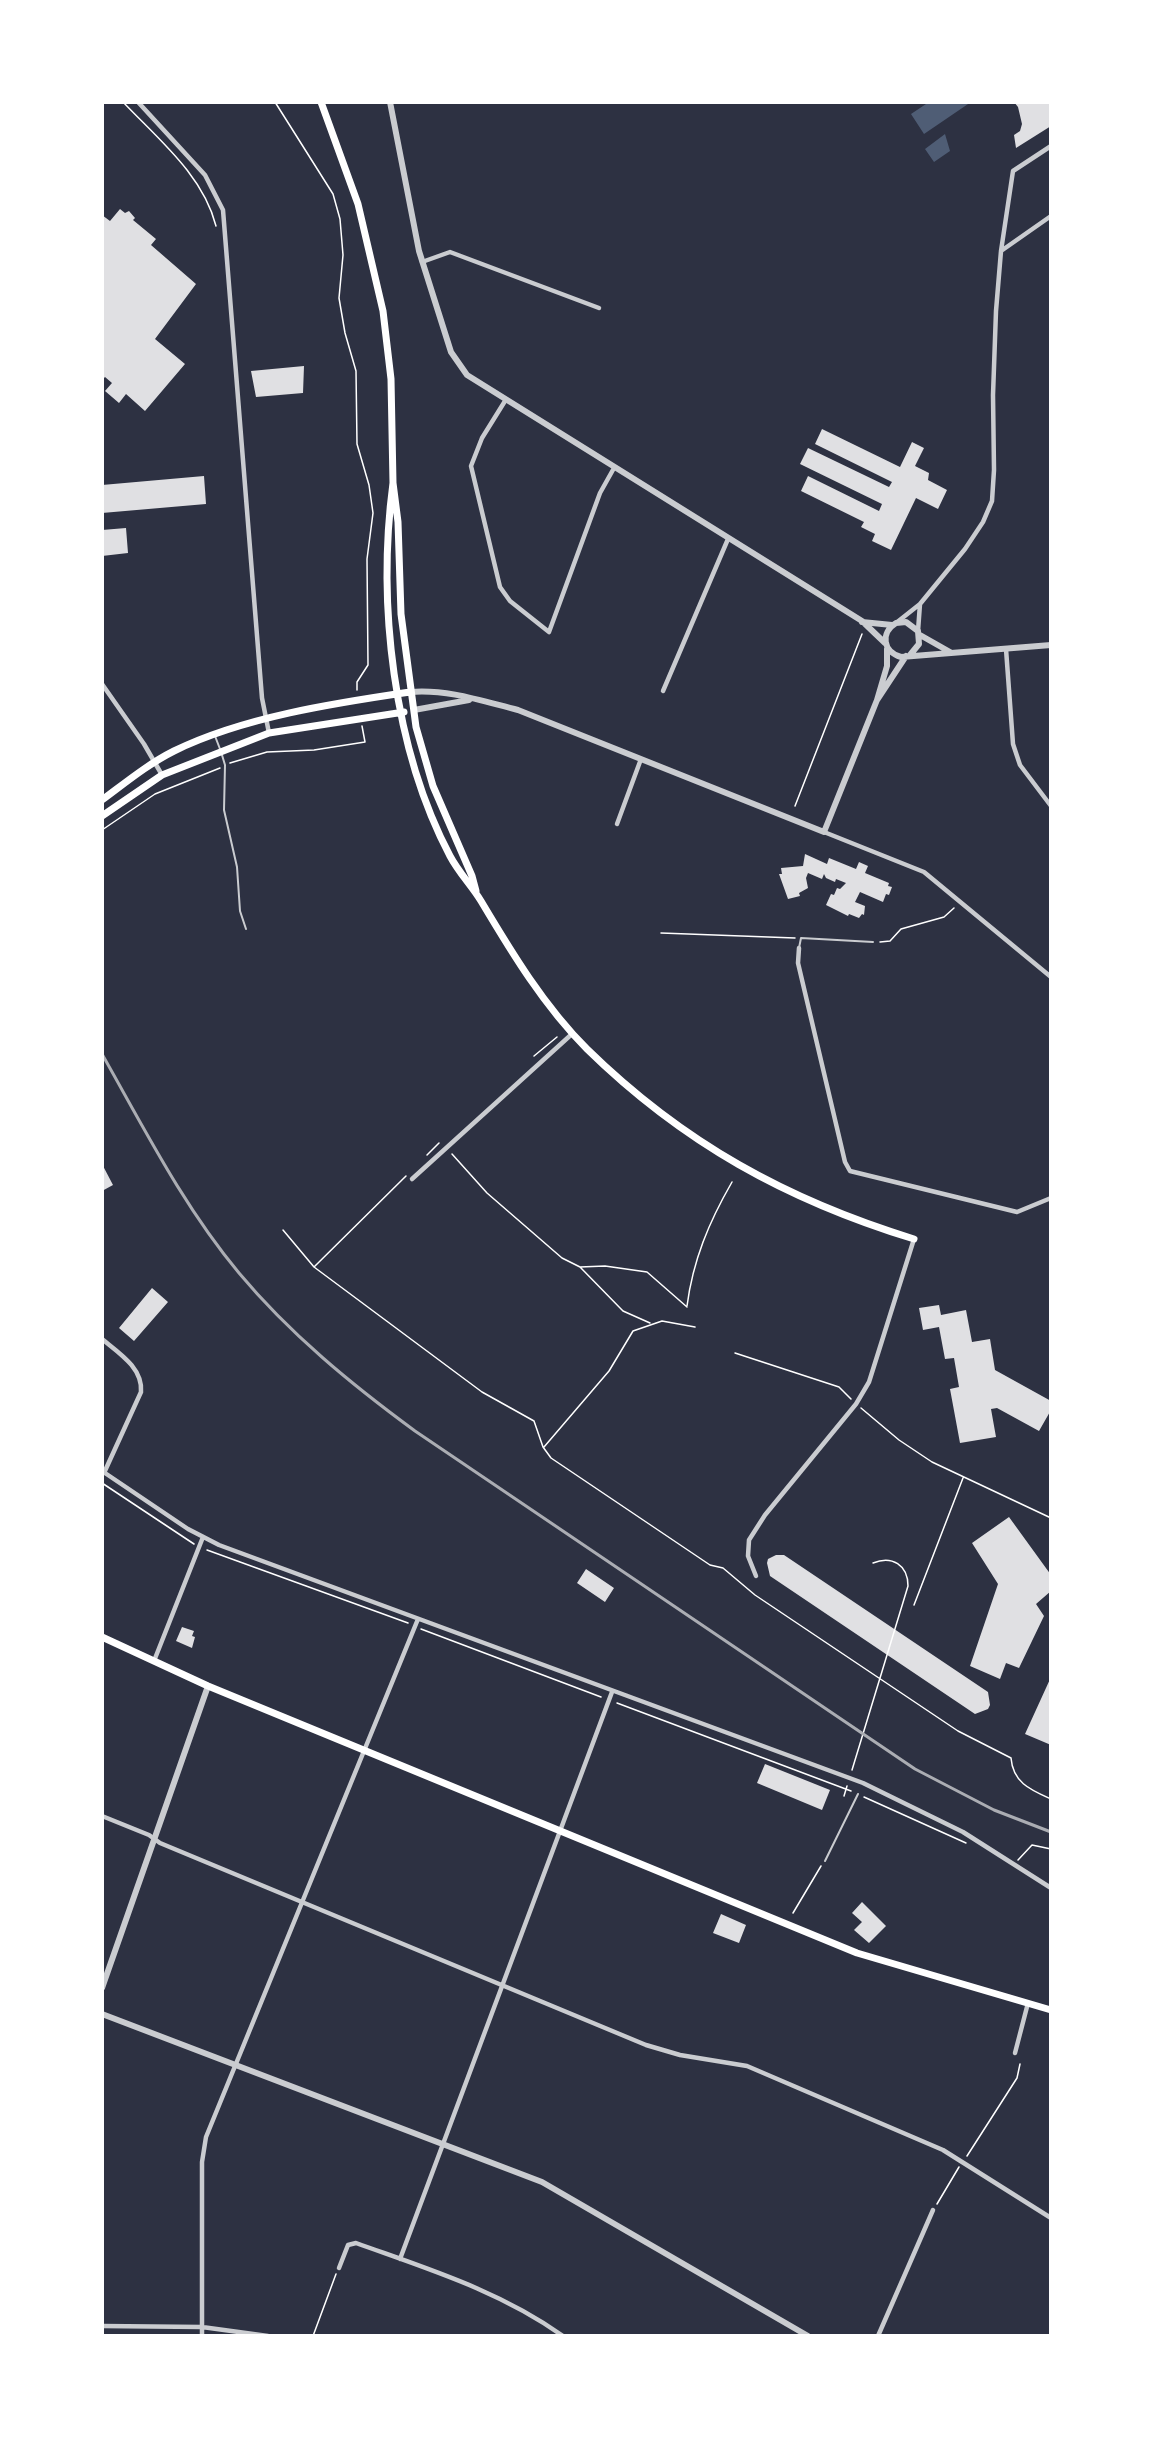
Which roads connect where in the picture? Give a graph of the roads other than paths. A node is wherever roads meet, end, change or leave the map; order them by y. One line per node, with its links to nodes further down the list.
1 (138, 102): 30 (street)
2 (321, 102): 11 (main road)
3 (390, 102): 7 (street)
4 (1051, 146): 6 (street)
5 (1051, 216): 6 (street)
6 (1000, 251): 13 (street)
7 (422, 262): 8 (street); 9 (street)
8 (599, 308)
9 (505, 401): 10 (street); 10 (street)
10 (614, 468): 12 (street)
11 (393, 483): 24 (main road); 25 (main road)
12 (728, 539): 14 (street); 23 (street)
13 (920, 604): 15 (street); 16 (street)
14 (862, 621): 15 (street); 17 (street)
15 (894, 624): 16 (street); 17 (street)
16 (919, 633): 20 (street); 21 (street)
17 (886, 645): 21 (street); 27 (street)
18 (1051, 645): 19 (street)
19 (1006, 649): 20 (street); 38 (street)
20 (950, 652): 21 (street)
21 (908, 656): 27 (street)
22 (102, 684): 35 (street)
23 (663, 691)
24 (410, 692): 25 (main road); 26 (street); 28 (main road)
25 (399, 694): 29 (main road); 30 (main road)
26 (469, 700): 28 (street); 34 (street)
27 (877, 700): 41 (street)
28 (414, 710): 29 (main road); 42 (main road)
29 (402, 712): 31 (main road); 42 (main road)
30 (266, 720): 31 (street); 32 (main road)
31 (269, 734): 33 (main road)
32 (215, 736): 33 (lane); 35 (main road)
33 (220, 750): 36 (main road); 43 (lane)
34 (641, 759): 40 (street); 41 (street)
35 (154, 763): 36 (street); 37 (main road)
36 (162, 775): 39 (main road)
37 (102, 800)
38 (1051, 806)
39 (102, 816)
40 (617, 824)
41 (824, 832): 46 (street)
42 (477, 894): 47 (main road)
43 (246, 928)
44 (873, 942): 45 (lane)
45 (799, 948): 49 (street)
46 (1051, 977)
47 (573, 1033): 48 (street); 50 (main road)
48 (412, 1179)
49 (1051, 1198)
50 (914, 1239): 54 (street)
51 (102, 1339): 52 (street)
52 (103, 1472): 53 (street)
53 (203, 1537): 55 (street); 57 (street)
54 (756, 1576)
55 (418, 1619): 59 (street); 60 (street)
56 (102, 1637): 57 (main road)
57 (154, 1661): 58 (main road)
58 (208, 1686): 60 (main road); 64 (street)
59 (612, 1692): 63 (street); 66 (street)
60 (365, 1751): 63 (main road); 67 (street)
61 (858, 1794): 65 (lane)
62 (102, 1816): 64 (street)
63 (558, 1831): 68 (street); 70 (main road)
64 (154, 1839): 67 (street); 69 (street)
65 (825, 1861)
66 (1051, 1888)
67 (303, 1903): 68 (street); 74 (street)
68 (501, 1985): 75 (street); 77 (street)
69 (102, 1988)
70 (1028, 2003): 71 (main road); 73 (street)
71 (1051, 2010)
72 (102, 2014): 74 (street)
73 (1015, 2053)
74 (236, 2064): 75 (street); 81 (street)
75 (444, 2143): 78 (street); 85 (street)
76 (933, 2210): 86 (street)
77 (1051, 2218)
78 (400, 2259): 79 (street); 84 (street)
79 (339, 2268)
80 (102, 2326): 81 (street)
81 (202, 2327): 82 (street); 83 (street)
82 (202, 2336)
83 (268, 2336)
84 (563, 2336)
85 (808, 2336)
86 (878, 2336)

